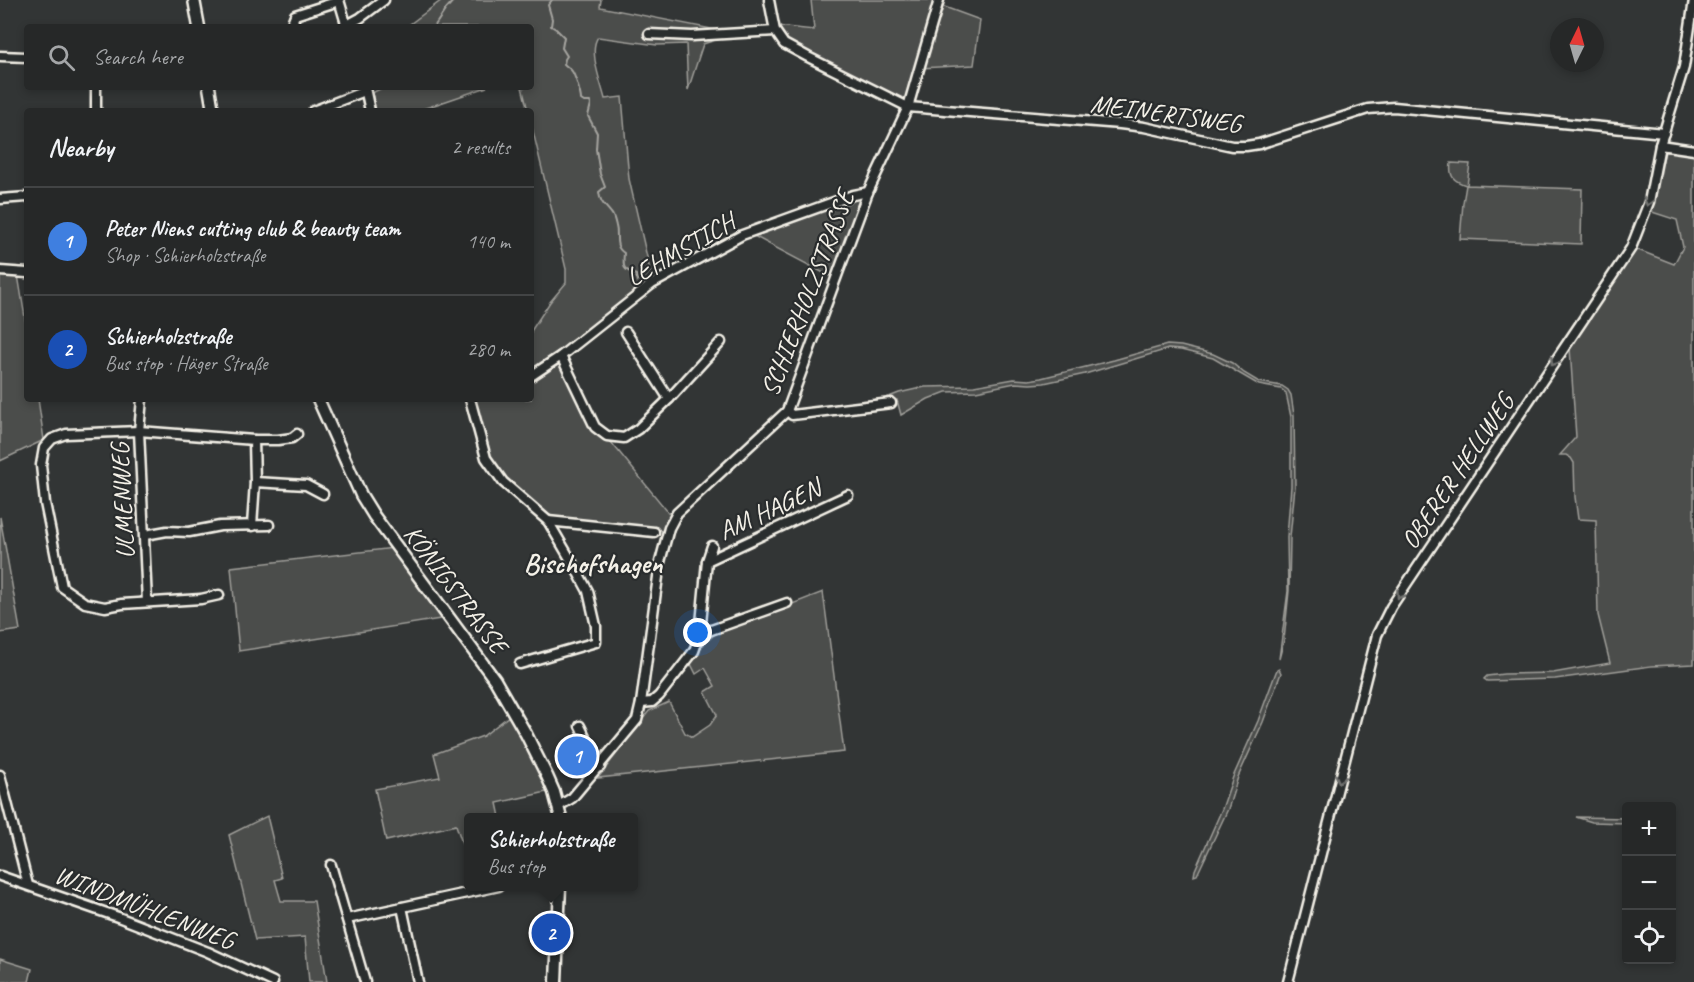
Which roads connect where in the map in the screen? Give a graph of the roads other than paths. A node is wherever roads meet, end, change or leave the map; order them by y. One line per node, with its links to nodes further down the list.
1 (194, 0): 7 (main road)
2 (384, 0): 10 (street)
3 (770, 0): 11 (street)
4 (939, 0): 19 (street, SCHIERHOLZSTRASSE)
5 (1694, 0): 24 (street, OBERER HELLWEG)
6 (339, 1): 8 (street); 9 (street)
7 (198, 24)
8 (295, 24)
9 (346, 24)
10 (350, 24)
11 (775, 31): 12 (street); 19 (street)
12 (649, 34)
13 (0, 56): 14 (street)
14 (24, 57)
15 (96, 90): 20 (street)
16 (210, 90): 21 (main road)
17 (363, 90): 22 (street)
18 (365, 90): 23 (street)
19 (908, 107): 24 (street, MEINERTSWEG); 27 (street, SCHIERHOLZSTRASSE)
20 (96, 108)
21 (212, 108)
22 (320, 108)
23 (369, 108)
24 (1664, 133): 25 (street, OBERER HELLWEG)
25 (1660, 145): 26 (street); 77 (street, OBERER HELLWEG, one-way to 77)
26 (1694, 150)
27 (868, 192): 34 (street, LEHMSTICH); 41 (street, SCHIERHOLZSTRASSE)
28 (24, 197): 29 (street)
29 (0, 200)
30 (0, 271): 31 (street)
31 (24, 273)
32 (626, 332): 36 (street)
33 (721, 342): 36 (street)
34 (561, 356): 35 (street, LEHMSTICH); 36 (street)
35 (534, 374)
36 (669, 399)
37 (142, 402): 42 (street, ULMENWEG)
38 (319, 402): 64 (main road, KÖNIGSTRASSE)
39 (471, 402): 48 (street)
40 (891, 403): 41 (street)
41 (787, 411): 60 (street, SCHIERHOLZSTRASSE)
42 (139, 430): 44 (street); 52 (street, ULMENWEG); 56 (street)
43 (297, 434): 44 (street)
44 (254, 440): 45 (street)
45 (255, 482): 46 (street); 50 (street)
46 (323, 494)
47 (848, 495): 54 (street, AM HAGEN)
48 (548, 521): 51 (street); 59 (street)
49 (269, 525): 50 (street)
50 (252, 526): 52 (street)
51 (654, 532)
52 (145, 535): 56 (street, ULMENWEG)
53 (712, 546): 54 (street, AM HAGEN)
54 (707, 561): 58 (street, AM HAGEN)
55 (219, 595): 56 (street)
56 (147, 602)
57 (787, 603): 58 (street)
58 (700, 634): 60 (street, AM HAGEN)
59 (520, 664)
60 (641, 703): 62 (street, SCHIERHOLZSTRASSE)
61 (580, 726): 62 (street)
62 (600, 767): 64 (street, SCHIERHOLZSTRASSE)
63 (0, 775): 68 (street)
64 (559, 806): 65 (main road, KÖNIGSTRASSE)
65 (560, 813)
66 (331, 865): 72 (street)
67 (0, 876): 68 (street, WINDMÜHLENWEG)
68 (28, 885): 73 (street, WINDMÜHLENWEG)
69 (476, 891): 71 (street)
70 (560, 891): 76 (main road)
71 (402, 907): 72 (street); 75 (street)
72 (347, 919): 74 (street)
73 (273, 982)
74 (365, 982)
75 (418, 982)
76 (556, 982)
77 (1288, 982)

